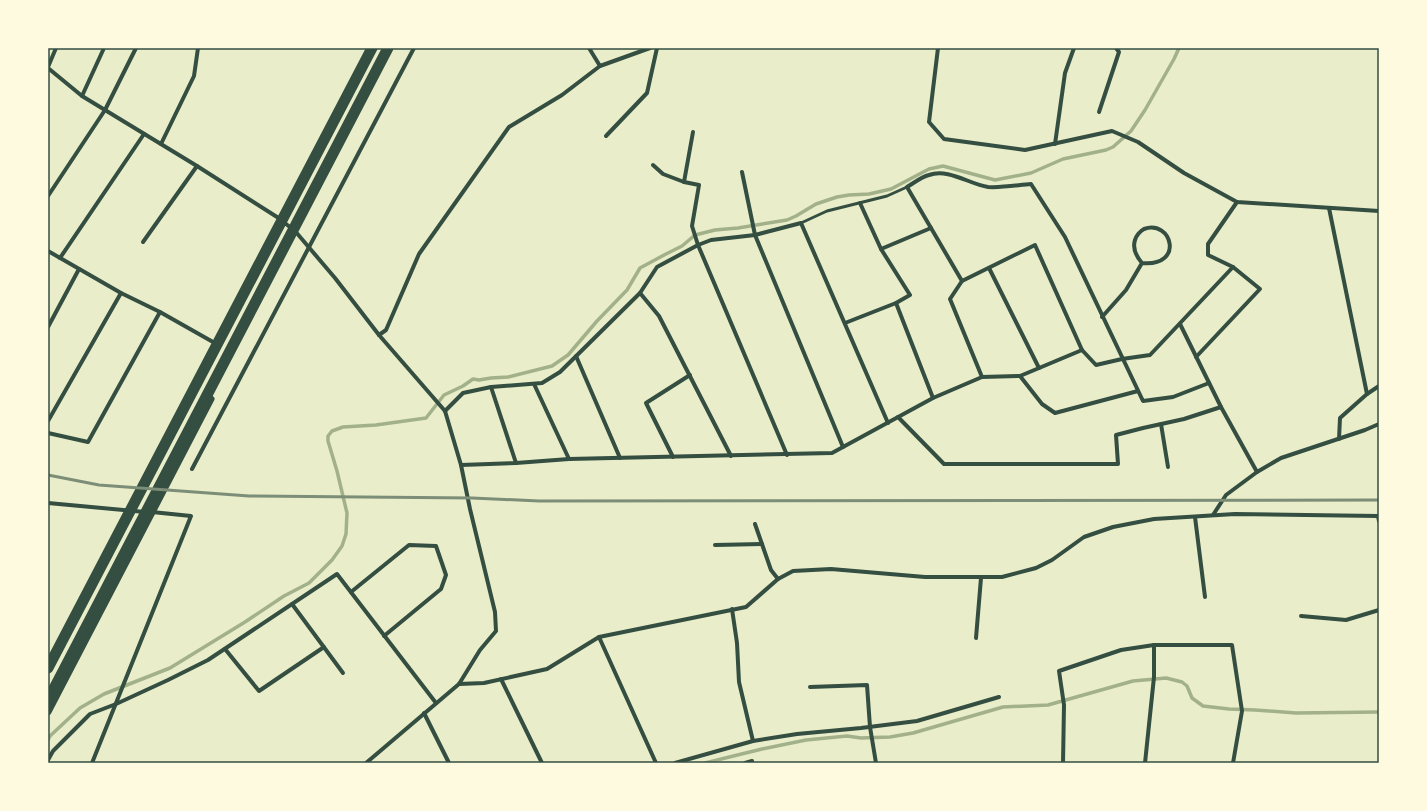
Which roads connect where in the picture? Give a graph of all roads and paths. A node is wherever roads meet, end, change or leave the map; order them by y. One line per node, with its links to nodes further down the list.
1 (56, 48): 17 (street)
2 (104, 48): 18 (street)
3 (136, 48): 19 (street)
4 (198, 48): 24 (street)
5 (367, 48): 36 (street)
6 (372, 48): 119 (highway)
7 (388, 48): 125 (highway)
8 (391, 48): 39 (street)
9 (414, 48): 43 (street)
10 (589, 48): 16 (street)
11 (650, 48): 16 (street)
12 (657, 48): 23 (street)
13 (938, 48): 25 (street)
14 (1074, 48): 25 (street)
15 (1116, 48): 20 (street)
16 (600, 66): 60 (street)
17 (48, 67): 18 (street)
18 (82, 96): 19 (street)
19 (105, 110): 22 (street); 31 (street)
20 (1099, 112)
21 (693, 132): 29 (street)
22 (144, 134): 24 (street); 46 (street)
23 (606, 136)
24 (161, 144): 27 (street)
25 (1055, 144): 32 (street)
26 (653, 165): 29 (street)
27 (197, 166): 36 (street); 41 (street)
28 (742, 172): 40 (street)
29 (684, 182): 42 (street)
30 (907, 187): 33 (lane); 38 (street); 56 (street)
31 (48, 196)
32 (1237, 202): 34 (street); 48 (street)
33 (860, 203): 37 (lane); 44 (street)
34 (1329, 208): 35 (street); 75 (street)
35 (1379, 210)
36 (277, 218): 39 (street); 61 (street)
37 (801, 223): 40 (street); 57 (street)
38 (931, 228): 44 (street); 51 (street)
39 (295, 231): 43 (street); 128 (street)
40 (755, 235): 42 (street); 86 (street)
41 (143, 242)
42 (698, 245): 53 (street); 87 (street)
43 (308, 247): 60 (street); 95 (street)
44 (881, 249): 54 (street)
45 (48, 251): 46 (street)
46 (60, 258): 50 (street)
47 (1142, 263): 47 (street); 56 (street)
48 (1233, 267): 58 (street); 64 (street)
49 (989, 268): 51 (street); 62 (street); 66 (street)
50 (79, 269): 52 (street); 59 (street)
51 (962, 281): 69 (street)
52 (121, 292): 55 (street); 80 (street)
53 (640, 293): 63 (street); 67 (street)
54 (896, 303): 57 (street); 76 (street)
55 (160, 312): 61 (street); 84 (street)
56 (1102, 317): 65 (street)
57 (845, 323): 81 (street)
58 (1180, 324): 64 (street); 65 (street)
59 (48, 327)
60 (379, 335): 78 (street)
61 (214, 342): 118 (street)
62 (1082, 350): 65 (street); 66 (street)
63 (576, 356): 71 (street); 90 (street)
64 (1196, 356): 70 (street)
65 (1122, 359): 74 (street)
66 (1039, 368): 68 (street)
67 (690, 375): 88 (street); 89 (street)
68 (1020, 376): 69 (street); 74 (street)
69 (982, 377): 76 (street)
70 (1209, 383): 74 (street); 77 (street)
71 (534, 384): 73 (street); 91 (street)
72 (1379, 386): 75 (street)
73 (491, 387): 78 (street); 92 (street)
74 (1138, 391)
75 (1367, 394): 85 (street)
76 (933, 398): 79 (street)
77 (1222, 407): 82 (street); 96 (street)
78 (445, 412): 93 (street)
79 (898, 417): 81 (street); 82 (street)
80 (48, 421)
81 (888, 423): 86 (street)
82 (1160, 424): 94 (street)
83 (1379, 424): 85 (street)
84 (48, 434)
85 (1339, 439): 96 (street)
86 (842, 447): 87 (street)
87 (787, 455): 88 (street)
88 (731, 456): 89 (street)
89 (673, 457): 90 (street)
90 (620, 458): 91 (street)
91 (569, 459): 92 (street)
92 (516, 463): 93 (street)
93 (461, 465): 122 (street)
94 (1168, 467)
95 (192, 469)
96 (1257, 472): 98 (street)
97 (48, 503): 127 (street)
98 (1213, 515): 99 (street); 100 (street)
99 (1195, 517): 104 (street); 107 (street)
100 (1379, 521)
101 (755, 524): 102 (street)
102 (762, 544): 103 (street); 105 (street)
103 (715, 545)
104 (982, 578): 105 (street); 114 (street)
105 (778, 579): 109 (street)
106 (351, 592): 108 (street); 112 (street); 112 (street)
107 (1205, 597)
108 (292, 604): 116 (street); 117 (street)
109 (732, 609): 113 (street); 131 (street)
110 (1379, 610): 111 (street)
111 (1301, 616)
112 (384, 636): 126 (street)
113 (599, 637): 121 (street); 137 (street)
114 (976, 638)
115 (1154, 645): 142 (street); 143 (street); 144 (street)
116 (324, 647): 117 (street); 120 (street)
117 (225, 649): 127 (street)
118 (48, 662)
119 (48, 668)
120 (343, 673)
121 (501, 679): 122 (street); 136 (street)
122 (459, 684): 126 (street)
123 (810, 687): 130 (street)
124 (999, 697): 130 (street)
125 (48, 700)
126 (436, 703): 129 (street)
127 (116, 704): 132 (street); 133 (street)
128 (48, 712)
129 (424, 713): 134 (street); 135 (street)
130 (870, 727): 131 (street); 141 (street)
131 (753, 741): 138 (street)
132 (48, 760)
133 (92, 763)
134 (366, 763)
135 (449, 763)
136 (542, 763)
137 (656, 763)
138 (675, 763)
139 (745, 763): 140 (street)
140 (752, 763)
141 (876, 763)
142 (1063, 763)
143 (1145, 763)
144 (1233, 763)

